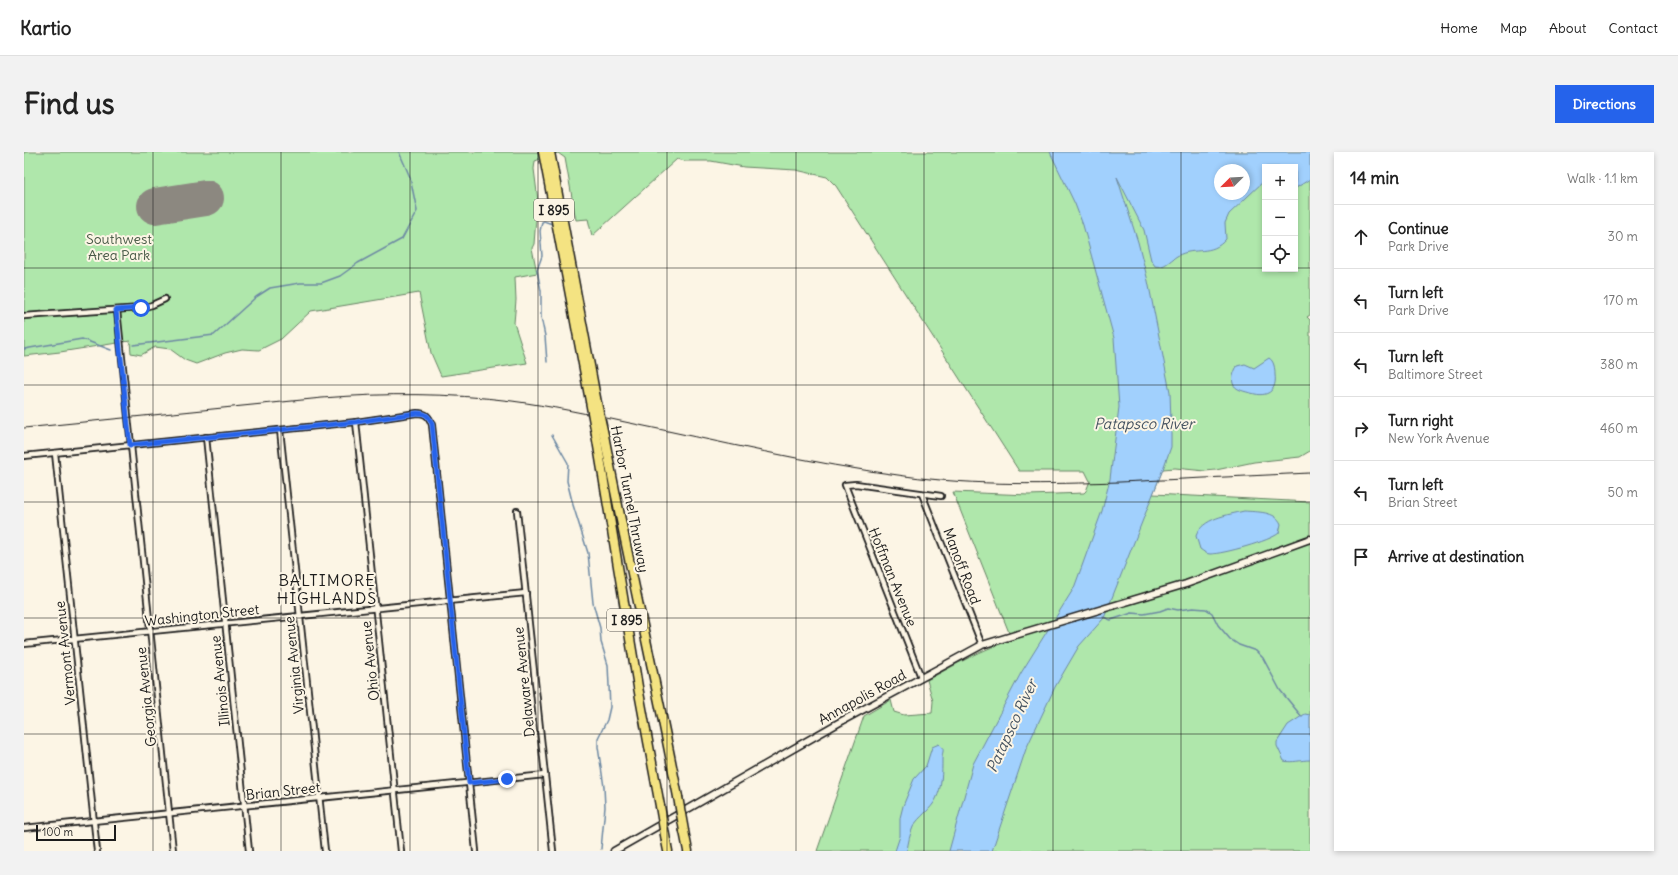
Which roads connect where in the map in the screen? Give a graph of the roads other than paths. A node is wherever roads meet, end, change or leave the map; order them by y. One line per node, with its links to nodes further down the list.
1 (543, 152): 3 (highway, Harbor Tunnel Thruway / I 895)
2 (550, 152): 3 (highway, Harbor Tunnel Thruway / I 895)
3 (568, 267): 9 (highway, Harbor Tunnel Thruway / I 895, bridge)
4 (165, 299): 5 (street)
5 (116, 310): 6 (street); 11 (street, Georgia Avenue)
6 (24, 316)
7 (356, 422): 8 (street); 19 (street); 20 (street, Ohio Avenue)
8 (280, 430): 10 (street); 21 (street, Virginia Avenue)
9 (600, 434): 44 (highway, Harbor Tunnel Thruway / I 895, bridge); 45 (highway, Harbor Tunnel Thruway / I 895, bridge)
10 (206, 437): 11 (street); 22 (street, Illinois Avenue)
11 (130, 445): 12 (street); 23 (street, Georgia Avenue)
12 (55, 453): 13 (street); 24 (street, Vermont Avenue)
13 (24, 456)
14 (922, 494): 15 (street); 26 (street, Manoff Road); 27 (street, Hoffman Avenue)
15 (941, 496)
16 (517, 511): 18 (street, Delaware Avenue)
17 (1310, 539): 26 (main road, Annapolis Road)
18 (526, 593): 19 (street, Washington Street); 28 (street, Delaware Avenue)
19 (451, 600): 20 (street, Washington Street); 29 (street)
20 (375, 608): 21 (street, Washington Street); 30 (street, Ohio Avenue)
21 (300, 616): 22 (street, Washington Street); 31 (street, Virginia Avenue)
22 (225, 624): 23 (street, Washington Street); 32 (street, Illinois Avenue)
23 (150, 631): 24 (street, Washington Street); 33 (street, Georgia Avenue)
24 (75, 639): 25 (street, Washington Street); 34 (street, Vermont Avenue)
25 (24, 644)
26 (982, 645): 27 (main road, Annapolis Road)
27 (921, 677): 43 (main road, Annapolis Road)
28 (545, 775): 29 (street, Brian Street); 42 (street, Delaware Avenue)
29 (469, 783): 30 (street, Brian Street); 41 (street)
30 (394, 790): 31 (street, Brian Street); 40 (street, Ohio Avenue)
31 (319, 798): 32 (street, Brian Street); 39 (street, Virginia Avenue)
32 (244, 806): 33 (street, Brian Street); 38 (street, Illinois Avenue)
33 (169, 813): 34 (street, Brian Street); 37 (street, Georgia Avenue)
34 (94, 821): 35 (street, Brian Street); 36 (street, Vermont Avenue)
35 (24, 828)
36 (97, 851)
37 (173, 851)
38 (249, 851)
39 (325, 851)
40 (401, 851)
41 (476, 851)
42 (553, 851)
43 (614, 851)
44 (668, 851)
45 (688, 851)

